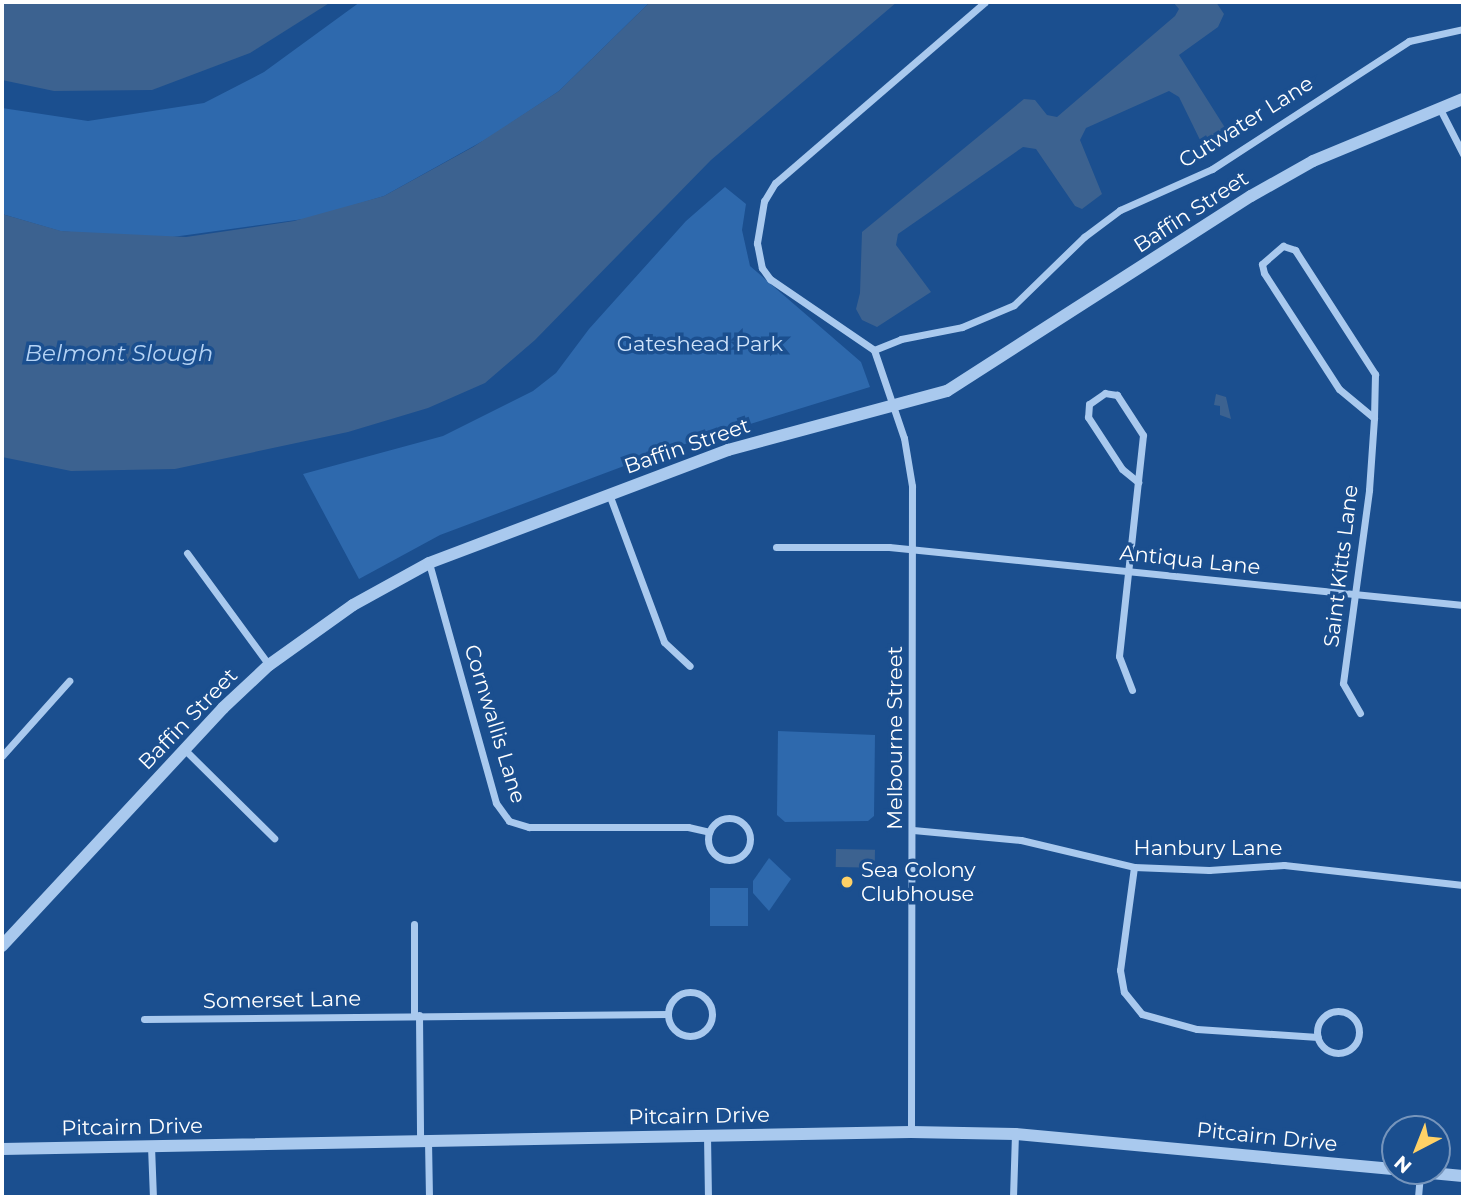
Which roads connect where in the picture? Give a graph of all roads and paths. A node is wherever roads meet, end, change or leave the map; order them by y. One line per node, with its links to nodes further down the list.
1 (985, 2): 6 (street)
2 (1463, 29): 6 (street, Cutwater Lane)
3 (1463, 99): 4 (street, Baffin Street)
4 (1440, 108): 5 (street); 7 (street, Baffin Street)
5 (1463, 154)
6 (874, 350): 7 (street, Melbourne Street)
7 (894, 406): 10 (street, Baffin Street); 12 (street, Melbourne Street)
8 (1374, 418): 8 (street, Saint Kitts Lane); 16 (street, Saint Kitts Lane)
9 (1138, 482): 9 (street); 15 (street)
10 (609, 493): 14 (street, Baffin Street); 19 (street)
11 (776, 547): 12 (street, Antiqua Lane)
12 (913, 550): 15 (street, Antiqua Lane); 25 (street, Melbourne Street)
13 (187, 553): 18 (street)
14 (429, 564): 18 (street, Baffin Street); 26 (street, Cornwallis Lane)
15 (1127, 572): 16 (street, Antiqua Lane); 21 (street)
16 (1355, 594): 17 (street, Antiqua Lane); 22 (street, Saint Kitts Lane)
17 (1463, 605)
18 (269, 665): 23 (street, Baffin Street)
19 (690, 666)
20 (69, 681): 24 (street)
21 (1132, 690)
22 (1360, 713)
23 (183, 749): 27 (street); 31 (street, Baffin Street)
24 (2, 756)
25 (913, 830): 28 (street, Hanbury Lane); 36 (street, Melbourne Street)
26 (709, 832): 26 (street)
27 (274, 838)
28 (1134, 867): 29 (street, Hanbury Lane); 35 (street)
29 (1463, 885)
30 (414, 924): 33 (street)
31 (2, 946)
32 (668, 1014): 32 (street); 33 (street, Somerset Lane)
33 (417, 1016): 34 (street, Somerset Lane); 39 (street)
34 (144, 1019)
35 (1318, 1037): 35 (street)
36 (911, 1132): 37 (street, Pitcairn Drive); 38 (street, Pitcairn Drive)
37 (1015, 1134): 42 (street, Pitcairn Drive); 46 (street)
38 (706, 1135): 39 (street, Pitcairn Drive); 45 (street)
39 (424, 1140): 40 (street, Pitcairn Drive); 44 (street)
40 (151, 1146): 41 (street, Pitcairn Drive); 43 (street)
41 (2, 1149)
42 (1381, 1168)
43 (153, 1197)
44 (429, 1197)
45 (708, 1197)
46 (1013, 1197)

